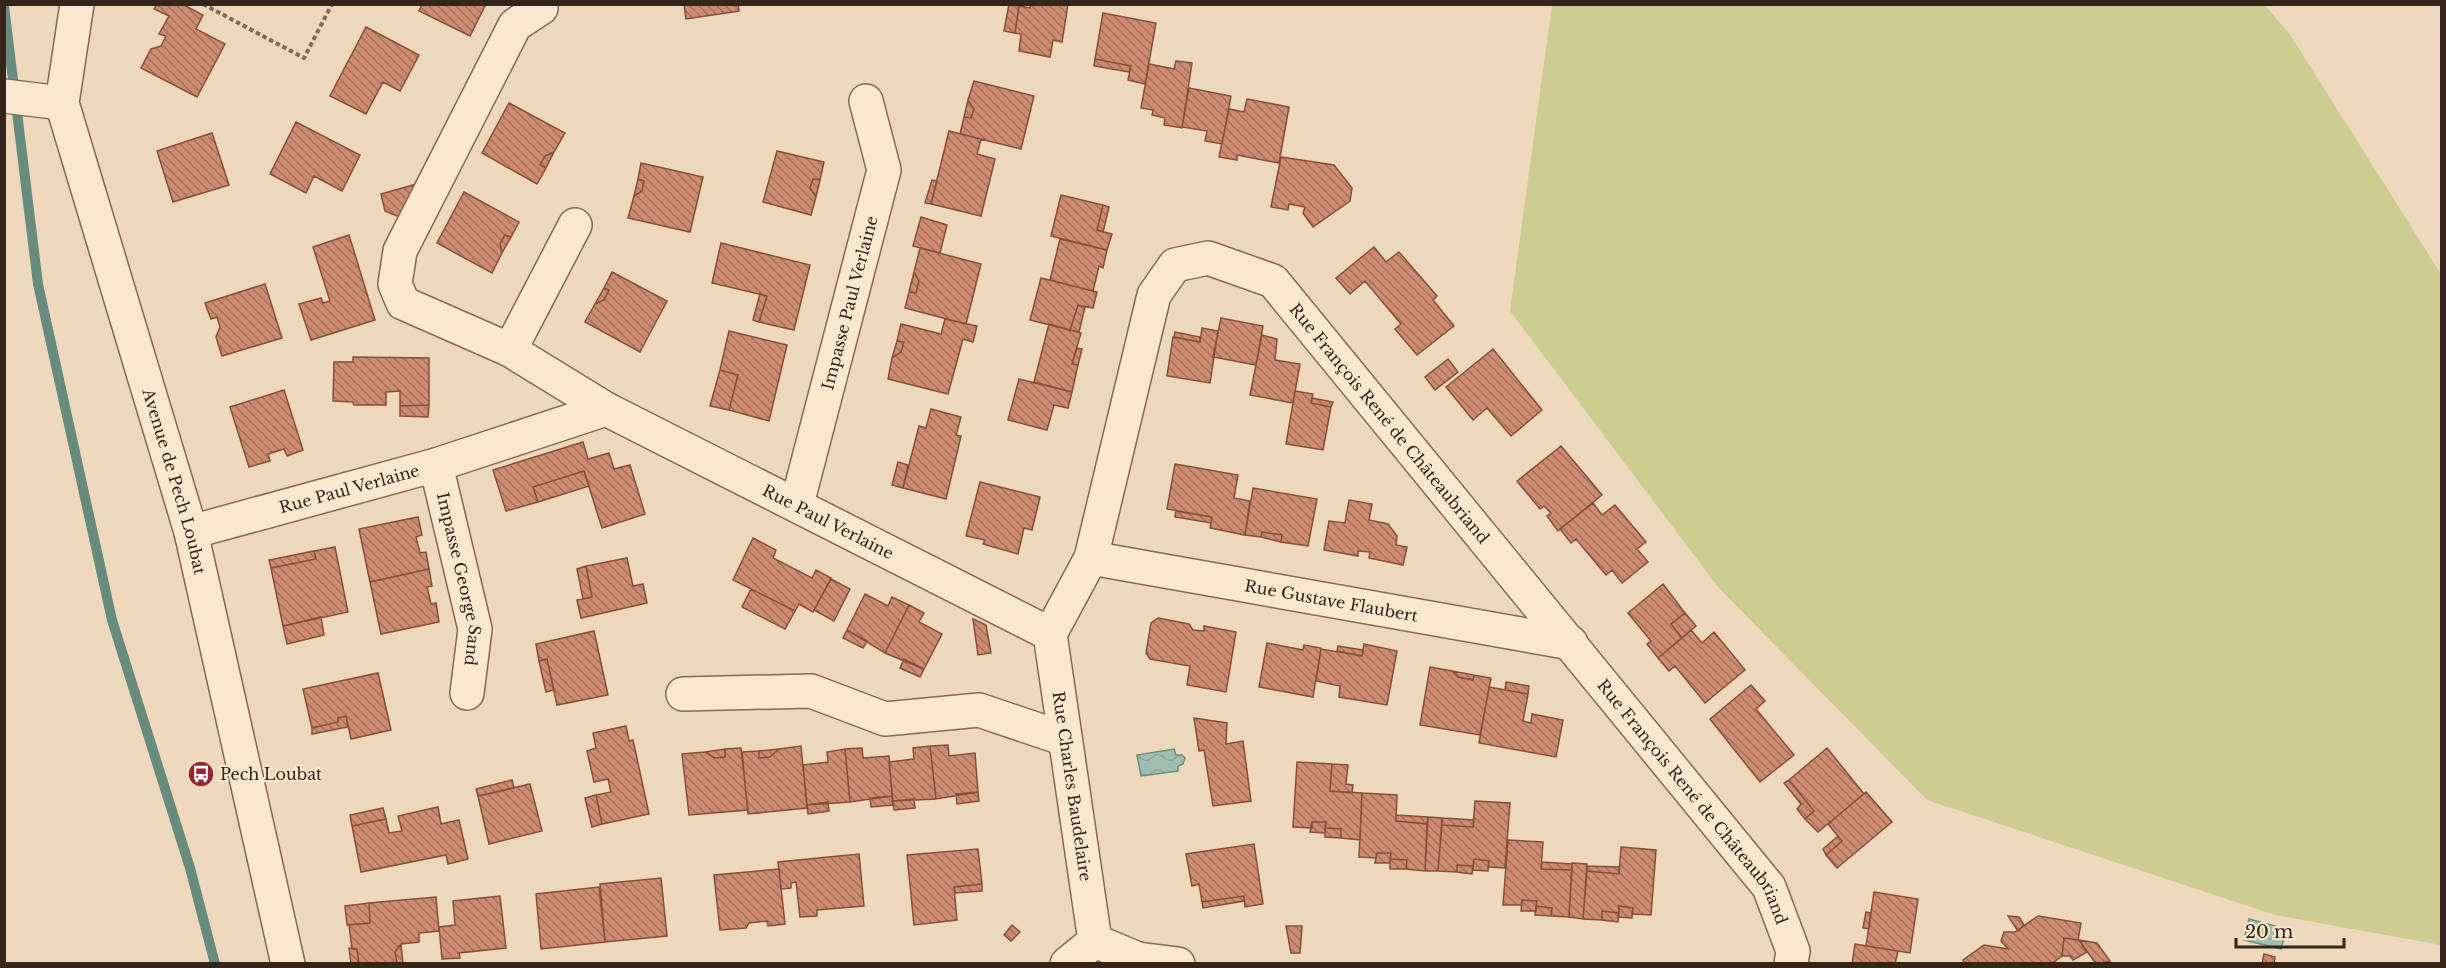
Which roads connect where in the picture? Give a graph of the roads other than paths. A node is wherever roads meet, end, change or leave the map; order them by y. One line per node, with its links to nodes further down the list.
1 (77, 4): 5 (street, Avenue de Pech Loubat)
2 (541, 8): 7 (street, Rue Paul Verlaine)
3 (16, 97): 5 (street)
4 (866, 101): 10 (street, Impasse Paul Verlaine)
5 (62, 104): 11 (street, Avenue de Pech Loubat)
6 (575, 225): 7 (street)
7 (510, 350): 8 (street, Rue Paul Verlaine)
8 (606, 409): 9 (street, Rue Paul Verlaine); 10 (street, Rue Paul Verlaine)
9 (436, 465): 11 (street, Rue Paul Verlaine); 15 (street, Impasse George Sand)
10 (797, 504): 13 (street, Rue Paul Verlaine)
11 (191, 532): 20 (street, Avenue de Pech Loubat)
12 (1091, 558): 13 (street, Rue François René de Châteaubriand); 14 (street, Rue Gustave Flaubert); 14 (street, Rue François René de Châteaubriand)
13 (1050, 634): 17 (street, Rue Charles Baudelaire)
14 (1571, 643): 23 (street, Rue François René de Châteaubriand)
15 (467, 693)
16 (683, 694): 17 (street)
17 (1065, 739): 18 (street, Rue Charles Baudelaire)
18 (1095, 941): 19 (street); 21 (street)
19 (1138, 961): 22 (street)
20 (288, 963)
21 (1067, 963)
22 (1178, 963)
23 (1791, 963)

